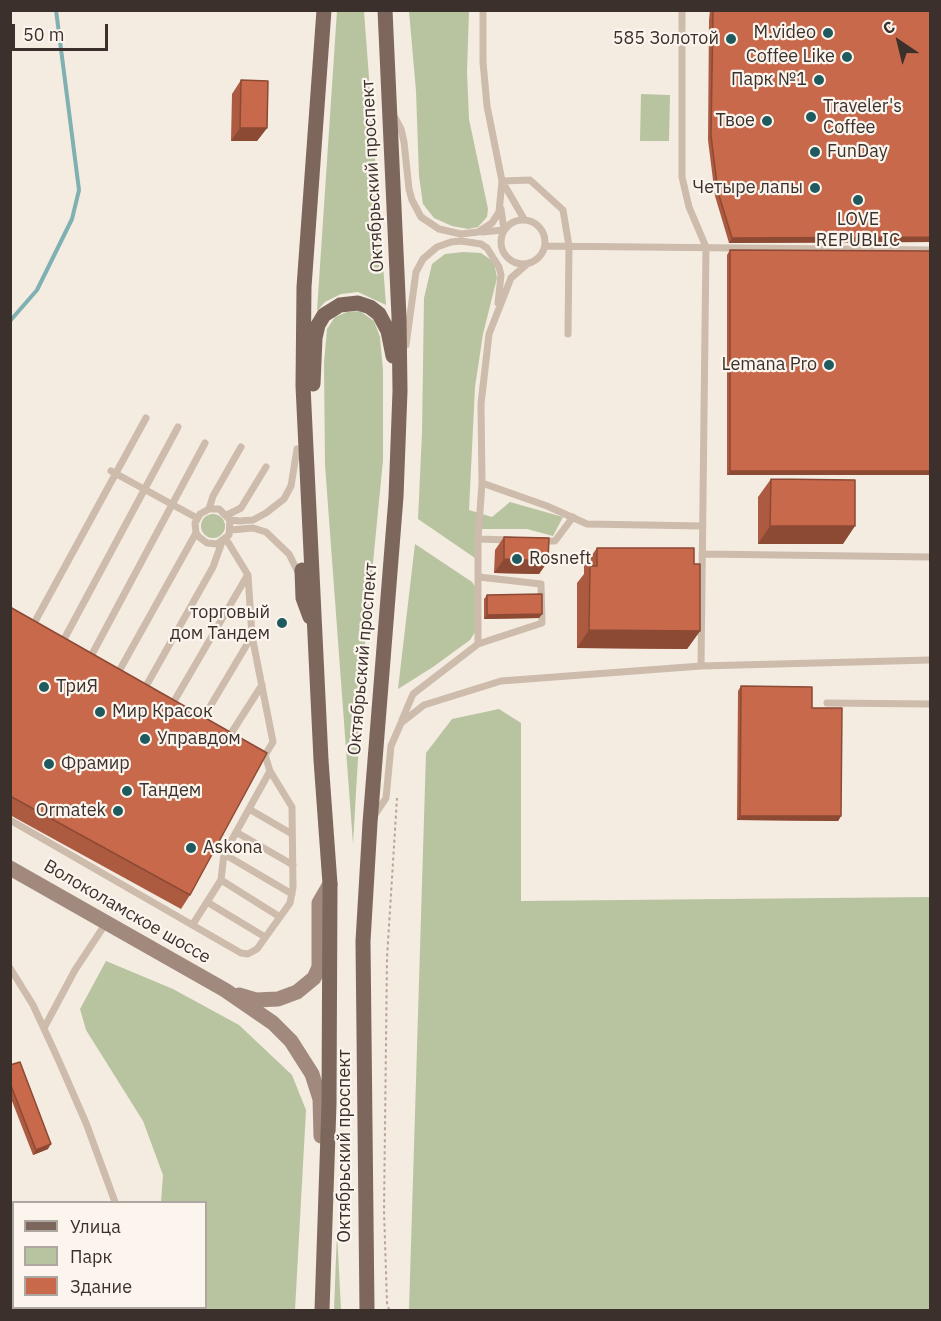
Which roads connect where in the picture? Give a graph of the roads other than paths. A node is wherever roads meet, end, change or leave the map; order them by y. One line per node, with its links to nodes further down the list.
1 (324, 10): 24 (main road, Октябрьский проспект)
2 (385, 10): 5 (main road, Октябрьский проспект)
3 (483, 10): 6 (lane)
4 (682, 10): 13 (lane)
5 (390, 109): 10 (lane); 21 (main road, Октябрьский проспект)
6 (502, 182): 7 (lane); 8 (lane); 12 (lane)
7 (500, 207): 9 (lane); 10 (lane)
8 (524, 219): 9 (lane); 11 (lane)
9 (504, 230): 10 (lane); 16 (lane)
10 (478, 232)
11 (545, 246): 12 (lane); 17 (lane)
12 (569, 246): 13 (lane); 20 (lane)
13 (706, 247): 14 (lane); 36 (lane)
14 (930, 250)
15 (492, 254): 16 (lane); 18 (lane); 21 (lane)
16 (505, 257): 17 (lane); 18 (lane)
17 (527, 264): 19 (lane)
18 (500, 271): 19 (lane)
19 (496, 312): 29 (lane)
20 (568, 334)
21 (400, 391): 24 (main road); 84 (main road, Октябрьский проспект)
22 (146, 418): 28 (lane)
23 (178, 427): 30 (lane)
24 (302, 436): 35 (lane); 47 (main road); 48 (main road, Октябрьский проспект)
25 (205, 443): 31 (lane)
26 (241, 447): 32 (lane)
27 (266, 467): 35 (lane)
28 (113, 472): 30 (lane); 49 (lane)
29 (482, 483): 33 (lane); 39 (lane)
30 (144, 489): 31 (lane); 52 (lane)
31 (173, 505): 34 (lane); 56 (lane)
32 (209, 509): 34 (lane); 35 (lane)
33 (573, 517): 36 (lane); 41 (lane)
34 (197, 518): 38 (lane)
35 (229, 518): 37 (lane)
36 (703, 526): 43 (lane)
37 (231, 530): 42 (lane); 47 (lane)
38 (196, 533): 42 (lane); 61 (lane)
39 (478, 539): 40 (lane); 46 (lane)
40 (522, 540)
41 (533, 540)
42 (224, 541): 45 (lane); 65 (lane)
43 (702, 554): 44 (lane); 59 (lane)
44 (930, 557)
45 (248, 574): 50 (lane); 68 (lane)
46 (479, 577): 53 (lane); 53 (lane)
47 (303, 580): 48 (main road)
48 (315, 631): 91 (main road, Октябрьский проспект)
49 (42, 632)
50 (252, 636): 64 (lane); 73 (lane)
51 (52, 637): 52 (lane)
52 (62, 643): 54 (lane)
53 (478, 644): 74 (lane)
54 (71, 648)
55 (81, 653): 56 (lane)
56 (90, 658): 58 (lane)
57 (930, 660): 59 (lane)
58 (99, 663)
59 (701, 666): 74 (lane)
60 (109, 668): 61 (lane)
61 (118, 673): 62 (lane)
62 (127, 678)
63 (136, 683): 65 (lane)
64 (262, 685): 77 (lane); 80 (lane)
65 (145, 687): 66 (lane)
66 (154, 693)
67 (164, 698): 68 (lane)
68 (173, 703): 71 (lane)
69 (827, 703): 70 (lane)
70 (930, 704)
71 (183, 709)
72 (192, 714): 73 (lane)
73 (202, 720): 75 (lane)
74 (401, 723): 84 (lane)
75 (211, 725)
76 (220, 730): 77 (lane)
77 (230, 735): 78 (lane)
78 (239, 740)
79 (248, 745): 80 (lane)
80 (266, 755): 81 (lane)
81 (270, 771): 82 (lane); 86 (lane)
82 (249, 809): 85 (lane); 86 (lane)
83 (10, 820): 96 (lane)
84 (370, 823): 104 (main road, Октябрьский проспект)
85 (236, 832): 87 (lane); 88 (lane)
86 (292, 834): 88 (lane)
87 (224, 854): 90 (lane); 92 (lane)
88 (293, 865): 92 (lane)
89 (10, 868): 95 (main road, Волоколамское шоссе)
90 (221, 880): 93 (lane); 94 (lane)
91 (330, 884): 99 (main road, Волоколамское шоссе); 101 (main road, Октябрьский проспект)
92 (292, 894): 94 (lane)
93 (207, 902): 96 (lane); 97 (lane)
94 (280, 917): 97 (lane)
95 (106, 923): 99 (main road, Волоколамское шоссе); 100 (lane)
96 (193, 924): 97 (lane)
97 (265, 937)
98 (10, 968): 100 (lane)
99 (225, 990): 101 (main road, Волоколамское шоссе)
100 (44, 1028): 102 (lane)
101 (328, 1180): 103 (main road, Октябрьский проспект)
102 (114, 1201)
103 (322, 1311)
104 (367, 1311)

